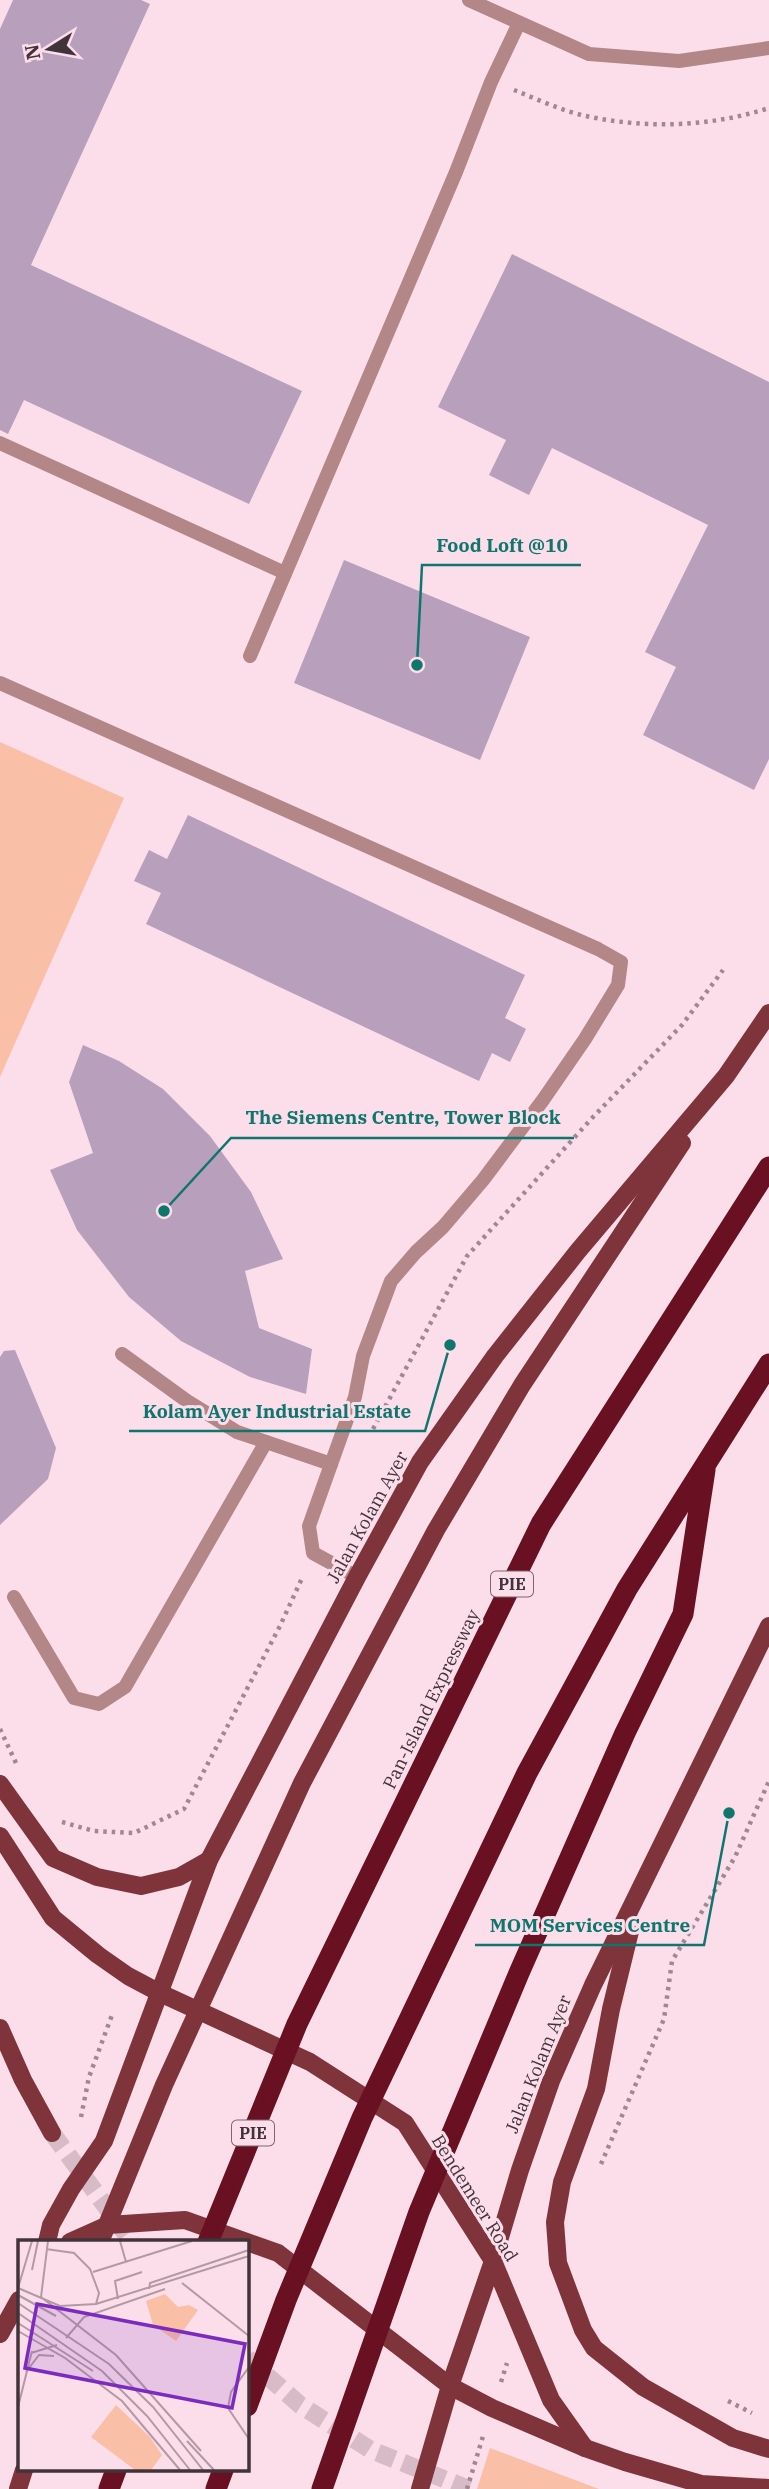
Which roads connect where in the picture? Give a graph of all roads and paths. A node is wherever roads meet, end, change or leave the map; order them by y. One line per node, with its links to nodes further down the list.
1 (469, 0): 2 (street)
2 (520, 23): 3 (street); 4 (street)
3 (769, 48)
4 (491, 82): 5 (path); 7 (street)
5 (769, 108)
6 (0, 443): 7 (street)
7 (285, 573): 8 (street)
8 (250, 656)
9 (0, 683): 17 (street)
10 (769, 1013): 11 (main road, Jalan Kolam Ayer)
11 (726, 1076): 18 (main road, Jalan Kolam Ayer); 32 (main road)
12 (769, 1167): 33 (highway, Pan-Island Expressway / PIE)
13 (122, 1354): 15 (street)
14 (769, 1364): 16 (highway)
15 (266, 1442): 17 (street); 19 (street)
16 (707, 1461): 40 (highway); 50 (highway)
17 (331, 1464): 18 (street)
18 (357, 1577): 24 (main road, Jalan Kolam Ayer)
19 (14, 1597)
20 (769, 1626): 25 (main road, Jalan Kolam Ayer)
21 (769, 1781): 29 (path)
22 (0, 1784): 24 (main road)
23 (0, 1836): 26 (main road, Bendemeer Road)
24 (209, 1860): 26 (main road, Jalan Kolam Ayer)
25 (640, 1889): 36 (main road, Jalan Kolam Ayer); 42 (main road)
26 (160, 1993): 30 (main road, Jalan Kolam Ayer); 36 (main road, Bendemeer Road)
27 (0, 2028): 28 (main road)
28 (52, 2133)
29 (600, 2165)
30 (47, 2240)
31 (74, 2240): 34 (main road)
32 (101, 2240)
33 (209, 2240)
34 (241, 2240)
35 (248, 2242): 39 (main road)
36 (493, 2261): 39 (main road, Jalan Kolam Ayer); 41 (main road, Bendemeer Road)
37 (18, 2302): 38 (main road)
38 (0, 2334)
39 (450, 2386): 41 (main road); 51 (main road, Jalan Kolam Ayer)
40 (248, 2403)
41 (585, 2448): 46 (main road)
42 (769, 2449)
43 (23, 2472): 47 (main road)
44 (115, 2472): 48 (highway)
45 (222, 2472): 49 (highway)
46 (769, 2488)
47 (18, 2489)
48 (109, 2489)
49 (216, 2489)
50 (322, 2489)
51 (420, 2489)

